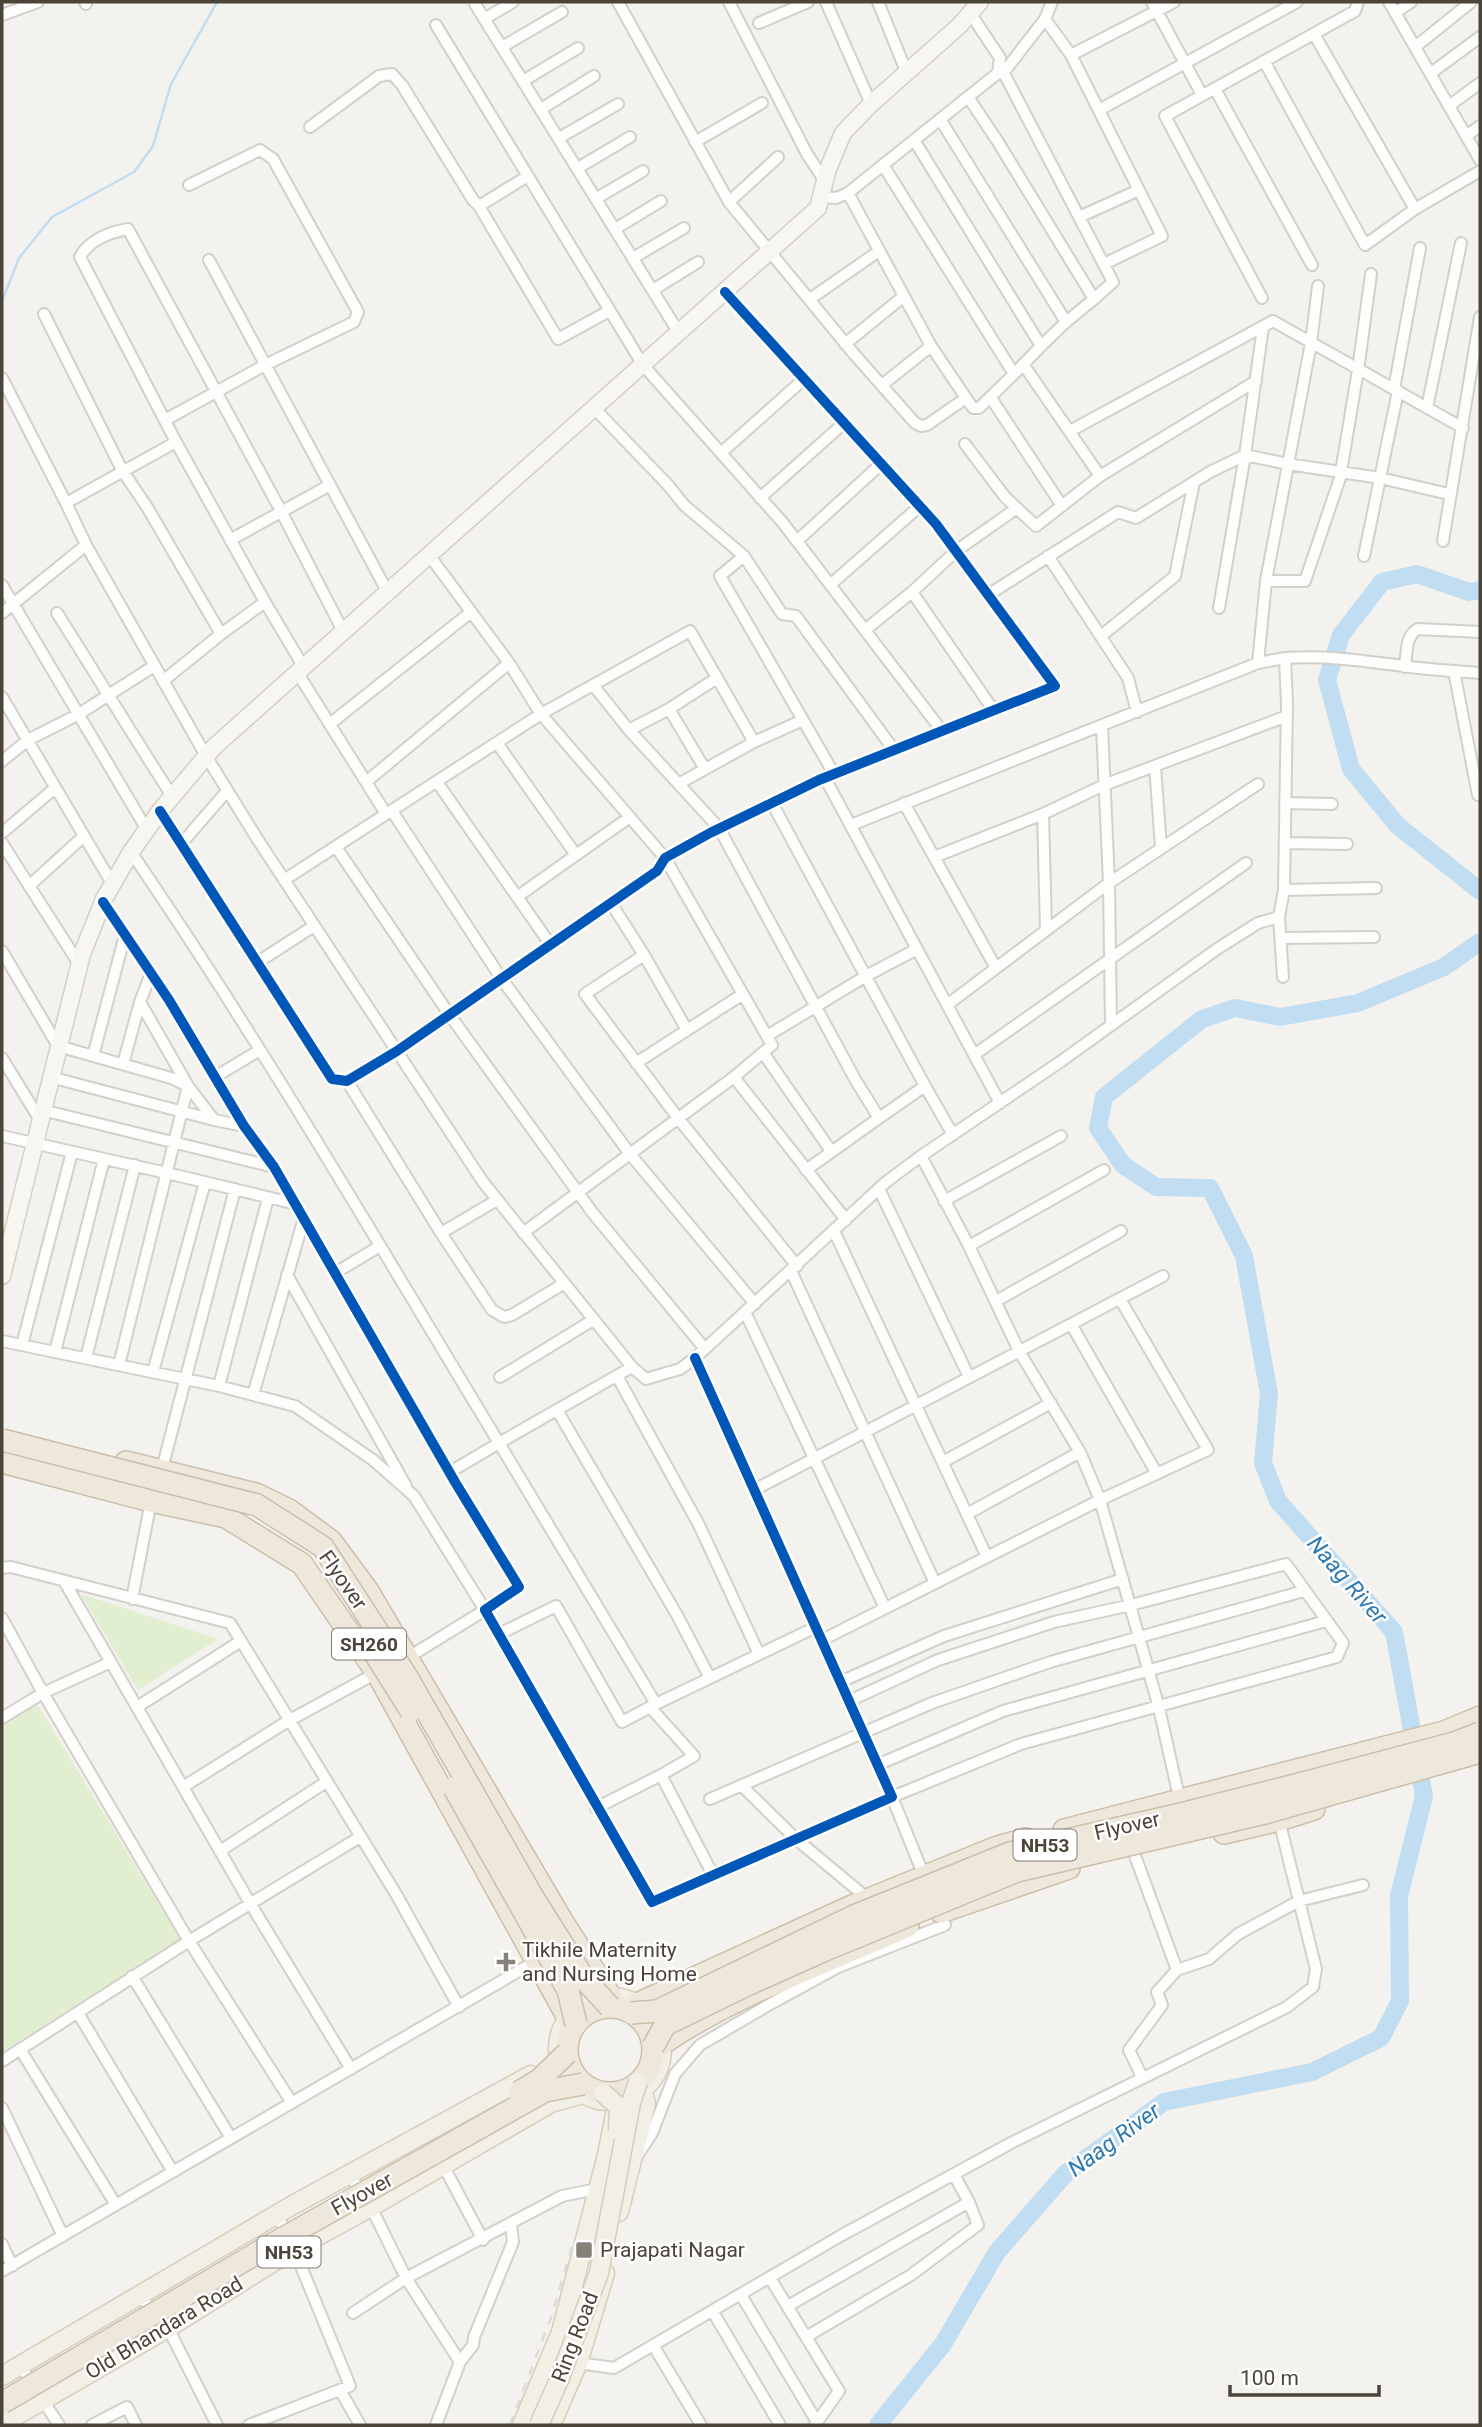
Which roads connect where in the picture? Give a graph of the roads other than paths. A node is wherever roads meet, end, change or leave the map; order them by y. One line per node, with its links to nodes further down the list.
1 (38, 2): 20 (street)
2 (513, 2): 21 (street)
3 (618, 2): 55 (street)
4 (729, 2): 64 (street)
5 (808, 2): 23 (street)
6 (826, 2): 44 (street)
7 (878, 2): 34 (street)
8 (1052, 2): 22 (street)
9 (1174, 2): 16 (street)
10 (1297, 2): 32 (street)
11 (1358, 2): 25 (street)
12 (1389, 2): 19 (street)
13 (1410, 2): 19 (street)
14 (1471, 2): 28 (street)
15 (475, 4): 21 (street)
16 (1154, 6): 30 (street); 32 (street)
17 (975, 7): 33 (street); 34 (street)
18 (562, 12): 27 (street)
19 (1395, 13): 28 (street)
20 (2, 15)
21 (484, 19): 27 (street)
22 (1045, 19): 30 (street); 33 (street)
23 (759, 23)
24 (436, 25): 62 (street)
25 (1314, 34): 31 (street); 71 (street)
26 (1479, 40): 35 (street)
27 (502, 47): 37 (street)
28 (1415, 47): 35 (street)
29 (578, 48): 37 (street)
30 (1071, 55): 47 (street)
31 (1264, 61): 39 (street); 71 (street)
32 (1184, 63): 40 (street); 47 (street)
33 (1002, 68): 41 (street); 72 (street)
34 (906, 71): 44 (street)
35 (1431, 73): 45 (street)
36 (594, 76): 46 (street)
37 (523, 81): 46 (street)
38 (1480, 83): 45 (street)
39 (1215, 89): 40 (street); 83 (street)
40 (1202, 95): 89 (street)
41 (968, 97): 48 (street); 91 (street)
42 (762, 103): 55 (street)
43 (618, 104): 53 (street)
44 (870, 104): 64 (street)
45 (1449, 106): 51 (street)
46 (541, 110): 53 (street)
47 (1099, 110): 65 (street)
48 (940, 119): 54 (street); 95 (street)
49 (1480, 126): 51 (street)
50 (310, 127): 70 (street)
51 (1466, 136): 57 (street)
52 (630, 137): 59 (street)
53 (559, 138): 59 (street)
54 (914, 140): 58 (street); 101 (street)
55 (695, 142): 69 (street)
56 (778, 157): 69 (street)
57 (1480, 160)
58 (883, 165): 66 (street); 106 (street)
59 (578, 169): 67 (street)
60 (643, 171): 67 (street)
61 (1480, 171): 71 (street)
62 (528, 176): 70 (street); 92 (street)
63 (190, 185): 103 (street)
64 (823, 189): 66 (street); 77 (street)
65 (1139, 190): 72 (street); 82 (street)
66 (848, 193): 78 (street)
67 (597, 198): 74 (street)
68 (661, 201): 74 (street)
69 (729, 202): 77 (street)
70 (479, 205): 92 (street)
71 (1415, 209)
72 (1080, 217): 82 (street)
73 (684, 228): 79 (street)
74 (615, 229): 79 (street)
75 (1461, 243): 116 (street)
76 (1420, 248): 111 (street)
77 (771, 251): 87 (street); 90 (street)
78 (879, 251): 88 (street); 90 (street)
79 (633, 258): 86 (street)
80 (209, 260): 103 (street)
81 (698, 262): 86 (street)
82 (1104, 264): 91 (street)
83 (1312, 265)
84 (1371, 274): 105 (street)
85 (1318, 286): 98 (street)
86 (653, 290): 97 (street)
87 (725, 292): 97 (street); 108 (street)
88 (904, 296): 99 (street); 100 (street)
89 (1262, 298)
90 (810, 299): 99 (street)
91 (1094, 299): 95 (street)
92 (609, 311): 104 (street)
93 (44, 314): 127 (street)
94 (1480, 317): 119 (street)
95 (1066, 322): 101 (street)
96 (1263, 327): 98 (street); 109 (street); 120 (street)
97 (679, 333): 104 (street)
98 (1311, 343): 105 (street); 126 (street)
99 (845, 344): 110 (street)
100 (931, 346): 110 (street); 113 (street)
101 (1041, 346): 102 (street)
102 (1024, 364): 106 (street); 120 (street)
103 (265, 365): 112 (street); 132 (street)
104 (643, 366): 115 (street); 123 (street)
105 (1358, 370): 111 (street); 128 (street)
106 (1014, 374): 114 (street)
107 (2, 378): 135 (street)
108 (804, 379): 118 (street); 123 (street)
109 (1256, 381): 124 (street); 129 (street)
110 (882, 385): 113 (street)
111 (1396, 390): 116 (street); 130 (street)
112 (216, 391): 117 (street); 117 (street); 139 (street)
113 (966, 398): 114 (street)
114 (991, 398): 137 (street)
115 (594, 408): 145 (street); 146 (street)
116 (1427, 408): 119 (street)
117 (164, 420): 121 (street)
118 (844, 423): 125 (street); 134 (street)
119 (1463, 428): 133 (street)
120 (1070, 431): 129 (street)
121 (176, 442): 127 (street); 140 (street)
122 (965, 444): 138 (street)
123 (721, 453): 134 (street)
124 (1245, 455): 126 (street); 131 (street); 157 (street)
125 (881, 464): 136 (street); 141 (street)
126 (1288, 464): 128 (street); 149 (street)
127 (122, 470): 135 (street); 164 (street)
128 (1341, 473): 130 (street); 149 (street)
129 (1100, 476): 137 (street)
130 (1380, 478): 133 (street); 148 (street)
131 (1194, 482): 147 (street); 165 (street)
132 (330, 485): 139 (street); 152 (street)
133 (1449, 494): 142 (street)
134 (760, 498): 141 (street)
135 (66, 503): 143 (street)
136 (919, 506): 144 (street); 151 (street)
137 (1062, 506): 138 (street)
138 (1017, 508): 144 (street)
139 (281, 511): 140 (street); 162 (street)
140 (230, 540): 155 (street)
141 (797, 541): 151 (street)
142 (1443, 541)
143 (89, 551): 156 (street); 169 (street)
144 (956, 551): 153 (street); 154 (street)
145 (429, 555): 152 (street); 158 (street)
146 (744, 556): 185 (street); 193 (street)
147 (1048, 556): 154 (street); 165 (street)
148 (1364, 556)
149 (1266, 581): 168 (street)
150 (2, 585): 156 (street)
151 (830, 585): 161 (street)
152 (387, 591): 162 (street)
153 (912, 592): 161 (street); 180 (street)
154 (988, 595): 180 (street)
155 (265, 602): 164 (street); 171 (street)
156 (13, 603): 159 (street); 182 (street)
157 (1219, 608)
158 (471, 612): 167 (street); 186 (street)
159 (2, 613)
160 (57, 613): 177 (street)
161 (865, 630): 189 (street)
162 (343, 631): 171 (street)
163 (1480, 632): 170 (street)
164 (221, 634): 175 (street)
165 (1101, 636): 181 (street)
166 (1285, 658): 168 (street); 170 (street); 184 (street)
167 (509, 663): 183 (street); 199 (street)
168 (1258, 663): 181 (street)
169 (154, 666): 175 (street); 177 (street)
170 (1405, 667): 172 (street)
171 (300, 669): 186 (street); 194 (street)
172 (1454, 671): 173 (street); 207 (street)
173 (1480, 673)
174 (717, 678): 176 (street); 179 (street); 191 (street)
175 (163, 681): 194 (street)
176 (593, 685): 183 (street); 188 (street)
177 (109, 695): 182 (street); 206 (street)
178 (2, 696): 190 (street)
179 (669, 709): 188 (street); 197 (street)
180 (994, 710): 189 (street)
181 (1137, 712): 187 (street)
182 (79, 714): 190 (street); 218 (street)
183 (541, 714): 192 (street); 215 (street)
184 (1287, 716): 196 (street); 210 (street)
185 (803, 720): 191 (street); 198 (street)
186 (331, 723): 199 (street)
187 (1102, 727): 203 (street); 209 (street)
188 (629, 730): 201 (street)
189 (942, 731): 193 (street)
190 (28, 740): 195 (street); 204 (street)
191 (754, 742): 197 (street)
192 (497, 743): 200 (street); 228 (street)
193 (894, 750): 198 (street)
194 (206, 756): 205 (street); 206 (street)
195 (2, 761)
196 (1155, 766): 203 (street); 226 (street)
197 (705, 769): 201 (street)
198 (830, 776): 208 (street); 216 (street)
199 (366, 782): 213 (street)
200 (436, 782): 213 (street); 238 (street)
201 (680, 783): 217 (street)
202 (1258, 784): 226 (street)
203 (1104, 785): 214 (street); 233 (street)
204 (55, 788): 219 (street); 220 (street)
205 (227, 791): 222 (street); 232 (street)
206 (173, 796): 212 (street)
207 (1479, 796)
208 (772, 803): 217 (street); 256 (street)
209 (904, 803): 216 (street); 229 (street)
210 (1285, 803): 211 (street); 223 (street)
211 (1332, 804)
212 (160, 811): 218 (street); 222 (street)
213 (389, 813): 225 (street); 258 (street)
214 (1043, 814): 229 (street); 243 (street)
215 (630, 817): 228 (street); 230 (street)
216 (851, 825): 248 (street)
217 (719, 828): 230 (street); 262 (street)
218 (147, 830): 227 (street)
219 (2, 833)
220 (84, 836): 234 (street); 235 (street)
221 (2, 843): 235 (street)
222 (182, 843): 252 (street)
223 (1285, 843): 224 (street); 237 (street)
224 (1347, 844)
225 (336, 847): 232 (street); 263 (street)
226 (1161, 848): 233 (street)
227 (131, 852): 234 (street); 268 (street)
228 (576, 855): 238 (street)
229 (934, 857): 254 (street)
230 (665, 858): 240 (street); 259 (street)
231 (1246, 863): 251 (street)
232 (284, 880): 242 (street)
233 (1109, 883): 243 (street); 251 (street)
234 (113, 885): 239 (street)
235 (29, 886): 253 (street)
236 (1376, 888): 237 (street)
237 (1284, 890): 241 (street)
238 (517, 897): 247 (street)
239 (103, 902): 244 (street); 253 (street)
240 (611, 903): 247 (street); 250 (street)
241 (1279, 917): 246 (street); 264 (street)
242 (314, 926): 252 (street); 269 (street)
243 (1046, 929): 254 (street)
244 (125, 935): 255 (street); 272 (street)
245 (1374, 937): 246 (street)
246 (1280, 938): 257 (street)
247 (550, 944): 258 (street)
248 (917, 949): 256 (street); 261 (street)
249 (2, 951): 267 (street)
250 (644, 955): 265 (street); 275 (street)
251 (1110, 960): 264 (street); 271 (street)
252 (258, 962): 279 (street)
253 (79, 964): 267 (street)
254 (996, 968): 261 (street)
255 (150, 973): 260 (street); 277 (street)
256 (866, 976): 262 (street); 281 (street)
257 (1283, 977)
258 (501, 978): 263 (street); 296 (street)
259 (743, 994): 265 (street); 266 (street)
260 (140, 1002): 274 (street); 280 (street)
261 (947, 1005): 271 (street)
262 (816, 1007): 266 (street); 286 (street)
263 (449, 1014): 269 (street); 307 (street)
264 (1111, 1025): 282 (street)
265 (687, 1030): 275 (street)
266 (767, 1036): 270 (street)
267 (58, 1046): 272 (street); 276 (street)
268 (260, 1050): 277 (street); 318 (street)
269 (397, 1051): 279 (street); 309 (street)
270 (764, 1054): 278 (street); 294 (street)
271 (974, 1055): 282 (street)
272 (93, 1056): 274 (street)
273 (2, 1058): 284 (street)
274 (123, 1063): 280 (street)
275 (636, 1063): 285 (street)
276 (50, 1077): 283 (street); 284 (street)
277 (215, 1077): 288 (street)
278 (734, 1077): 285 (street); 301 (street)
279 (348, 1081): 316 (street)
280 (188, 1086): 283 (street); 287 (street)
281 (925, 1086): 286 (street); 289 (street)
282 (1000, 1103): 289 (street)
283 (182, 1112): 287 (street); 292 (street)
284 (41, 1115): 292 (street); 293 (street)
285 (678, 1118): 296 (street); 320 (street)
286 (878, 1118): 294 (street)
287 (214, 1119): 288 (street)
288 (244, 1126): 300 (street)
289 (953, 1135): 297 (street)
290 (2, 1136): 293 (street)
291 (1061, 1136): 310 (street)
292 (174, 1141): 300 (street); 303 (street)
293 (34, 1143): 295 (street); 323 (street)
294 (831, 1151): 301 (street)
295 (72, 1152): 298 (street); 333 (street)
296 (630, 1154): 307 (street); 328 (street)
297 (921, 1156): 306 (street); 310 (street)
298 (104, 1159): 299 (street); 336 (street)
299 (135, 1165): 303 (street); 337 (street)
300 (274, 1167): 311 (street)
301 (806, 1170): 313 (street)
302 (1104, 1170): 319 (street)
303 (167, 1173): 304 (street); 339 (street)
304 (205, 1182): 305 (street); 341 (street)
305 (235, 1189): 308 (street); 345 (street)
306 (879, 1189): 313 (street); 344 (street)
307 (579, 1193): 317 (street); 334 (street)
308 (268, 1198): 311 (street); 346 (street)
309 (497, 1200): 316 (street); 317 (street)
310 (944, 1201): 319 (street)
311 (296, 1204): 312 (street)
312 (304, 1218): 321 (street); 322 (street)
313 (846, 1220): 314 (street)
314 (834, 1231): 320 (street); 349 (street)
315 (1121, 1231): 327 (street)
316 (441, 1233): 325 (street)
317 (523, 1233): 325 (street)
318 (380, 1246): 321 (street); 354 (street)
319 (969, 1246): 327 (street)
320 (794, 1269): 328 (street); 352 (street)
321 (335, 1273): 361 (street)
322 (287, 1275): 347 (street); 364 (street)
323 (2, 1276)
324 (1163, 1276): 326 (street)
325 (563, 1284): 330 (street)
326 (1119, 1298): 331 (street); 362 (street)
327 (996, 1301): 335 (street)
328 (755, 1304): 329 (street)
329 (746, 1312): 334 (street); 357 (street)
330 (593, 1320): 340 (street); 343 (street)
331 (1071, 1324): 335 (street); 362 (street)
332 (2, 1341): 333 (street)
333 (22, 1345): 336 (street)
334 (705, 1349): 338 (street)
335 (1019, 1351): 344 (street); 348 (street)
336 (55, 1352): 337 (street)
337 (86, 1358): 339 (street)
338 (695, 1358): 340 (street); 363 (street)
339 (119, 1365): 341 (street)
340 (632, 1367): 342 (street)
341 (153, 1372): 345 (street)
342 (617, 1376): 350 (street); 385 (street)
343 (500, 1377)
344 (969, 1377): 349 (street)
345 (186, 1379): 346 (street); 360 (street)
346 (219, 1386): 347 (street)
347 (253, 1395): 364 (street)
348 (1051, 1403): 355 (street); 359 (street)
349 (917, 1405): 352 (street); 359 (street)
350 (557, 1410): 354 (street); 390 (street)
351 (2, 1432): 360 (highway)
352 (864, 1433): 357 (street); 372 (street)
353 (2, 1440): 433 (highway, Flyover, bridge)
354 (499, 1443): 361 (street); 395 (street)
355 (1080, 1452): 365 (street); 367 (street)
356 (2, 1454): 437 (highway, Flyover / SH260, bridge)
357 (813, 1459): 363 (street); 376 (street)
358 (2, 1462): 366 (highway, SH260)
359 (943, 1462): 367 (street)
360 (162, 1469): 386 (highway)
361 (450, 1472): 377 (street)
362 (1157, 1474): 365 (street)
363 (754, 1490): 380 (street)
364 (410, 1493): 377 (street)
365 (1100, 1500): 368 (street); 370 (street)
366 (151, 1502): 374 (street); 389 (highway, SH260)
367 (967, 1514): 368 (street)
368 (987, 1557): 372 (street)
369 (2, 1568): 371 (street)
370 (1123, 1579): 375 (street); 391 (street)
371 (64, 1581): 374 (street); 387 (street)
372 (935, 1583): 376 (street)
373 (1304, 1591): 375 (street); 379 (street); 382 (street)
374 (132, 1599): 384 (street)
375 (1131, 1605): 382 (street); 393 (street)
376 (885, 1608): 383 (street)
377 (485, 1610): 381 (street); 386 (street)
378 (2, 1618): 392 (street)
379 (1326, 1621): 388 (street); 394 (street)
380 (816, 1627): 383 (street); 385 (street)
381 (499, 1634): 395 (street); 414 (street)
382 (1140, 1638): 388 (street); 400 (street)
383 (822, 1640): 391 (street)
384 (241, 1641): 396 (street); 399 (street)
385 (759, 1654): 390 (street)
386 (409, 1658): 389 (street); 433 (highway)
387 (111, 1662): 392 (street); 396 (street)
388 (1149, 1670): 394 (street); 405 (street)
389 (377, 1673): 399 (street); 429 (highway, SH260)
390 (710, 1678): 395 (street)
391 (840, 1682): 393 (street)
392 (43, 1693): 398 (street); 427 (street)
393 (849, 1701): 400 (street)
394 (1158, 1704): 411 (street); 413 (street)
395 (653, 1706): 407 (street)
396 (137, 1707): 410 (street)
397 (1480, 1717): 401 (highway, NH53)
398 (2, 1718)
399 (288, 1721): 408 (street); 410 (street)
400 (863, 1732): 405 (street); 409 (street)
401 (1444, 1732): 406 (highway); 413 (highway, NH53)
402 (1480, 1734): 435 (highway, Flyover / NH53, bridge)
403 (1480, 1752): 439 (highway, Flyover / NH53, bridge)
404 (1480, 1758): 406 (highway, NH53)
405 (877, 1765): 411 (street)
406 (1454, 1768): 415 (highway, NH53)
407 (661, 1775): 414 (street); 421 (street)
408 (326, 1782): 416 (street); 419 (street)
409 (741, 1785): 412 (street); 418 (street)
410 (183, 1787): 419 (street)
411 (892, 1797): 418 (street); 422 (street)
412 (710, 1799)
413 (1180, 1802): 417 (street); 422 (highway, NH53)
414 (597, 1808): 421 (street)
415 (1279, 1820): 417 (highway, NH53); 424 (street)
416 (360, 1837): 425 (street); 434 (street)
417 (1198, 1838): 420 (highway, NH53)
418 (796, 1839): 421 (street); 422 (street)
419 (220, 1851): 425 (street)
420 (1134, 1853): 426 (highway, NH53); 430 (street)
421 (713, 1875)
422 (924, 1876): 426 (street); 428 (highway, NH53)
423 (1363, 1885): 424 (street)
424 (1299, 1901): 430 (street); 444 (street)
425 (250, 1903): 427 (street); 443 (street)
426 (940, 1913): 432 (highway, NH53); 451 (street)
427 (189, 1941): 431 (street); 447 (street)
428 (750, 1954): 432 (highway); 435 (highway, NH53)
429 (536, 1961): 434 (street); 437 (highway, SH260)
430 (1177, 1970): 444 (street)
431 (132, 1976): 436 (street); 449 (street)
432 (767, 1988): 438 (highway, NH53)
433 (610, 2002): 435 (highway, Flyover / NH53); 437 (highway)
434 (459, 2007): 443 (street)
435 (634, 2009): 439 (highway)
436 (78, 2012): 440 (street); 452 (street)
437 (572, 2021): 441 (highway, Flyover / NH53)
438 (695, 2022): 439 (highway, NH53); 445 (main road)
439 (657, 2046): 445 (highway, Flyover / NH53)
440 (20, 2049): 442 (street); 457 (street)
441 (562, 2052): 446 (highway); 453 (main road, NH53); 480 (highway, Flyover / NH53, bridge)
442 (2, 2061)
443 (351, 2069): 447 (street)
444 (1142, 2077): 454 (street)
445 (642, 2092): 446 (highway, Flyover / NH53); 451 (main road); 495 (main road, Ring Road, bridge)
446 (594, 2093): 450 (main road, Old Bhandara Road / NH53); 455 (main road, Ring Road); 483 (highway, Flyover, bridge); 494 (main road, Ring Road, bridge)
447 (292, 2104): 449 (street)
448 (2, 2108): 461 (street)
449 (231, 2138): 452 (street)
450 (443, 2165): 458 (main road, Old Bhandara Road / NH53); 462 (street)
451 (629, 2167): 477 (main road)
452 (173, 2172): 457 (street)
453 (350, 2175): 458 (street); 459 (main road, NH53)
454 (954, 2175): 456 (street); 467 (street)
455 (597, 2189): 460 (street); 493 (main road, Ring Road)
456 (969, 2202): 470 (street); 474 (street)
457 (116, 2205): 461 (street)
458 (371, 2207): 464 (main road, Old Bhandara Road / NH53); 466 (street)
459 (275, 2216): 464 (street); 469 (main road, NH53)
460 (510, 2225): 462 (street); 476 (street)
461 (63, 2236): 465 (street)
462 (483, 2240): 466 (street)
463 (2, 2244): 465 (street)
464 (294, 2249): 473 (main road, Old Bhandara Road / NH53); 481 (street)
465 (7, 2268)
466 (406, 2278): 472 (street); 476 (street)
467 (770, 2278): 468 (street); 470 (street)
468 (741, 2295): 471 (street); 485 (street)
469 (141, 2296): 473 (street); 478 (main road, NH53)
470 (788, 2306): 474 (street)
471 (713, 2312): 475 (street); 498 (street)
472 (353, 2313)
473 (167, 2328): 482 (main road, Old Bhandara Road / NH53); 489 (street)
474 (806, 2337): 485 (street)
475 (653, 2345): 477 (street); 497 (street)
476 (460, 2362): 492 (street)
477 (578, 2362): 496 (main road)
478 (20, 2365): 479 (main road, NH53); 482 (street)
479 (2, 2376)
480 (2, 2390)
481 (340, 2390): 490 (street); 491 (street)
482 (43, 2400): 484 (main road, Old Bhandara Road / NH53); 486 (street)
483 (2, 2403)
484 (2, 2424)
485 (816, 2424)
486 (59, 2425)
487 (92, 2425): 488 (street)
488 (136, 2425)
489 (217, 2425)
490 (249, 2425)
491 (360, 2425)
492 (436, 2425)
493 (522, 2425)
494 (529, 2425)
495 (539, 2425)
496 (551, 2425)
497 (701, 2425)
498 (780, 2425)

